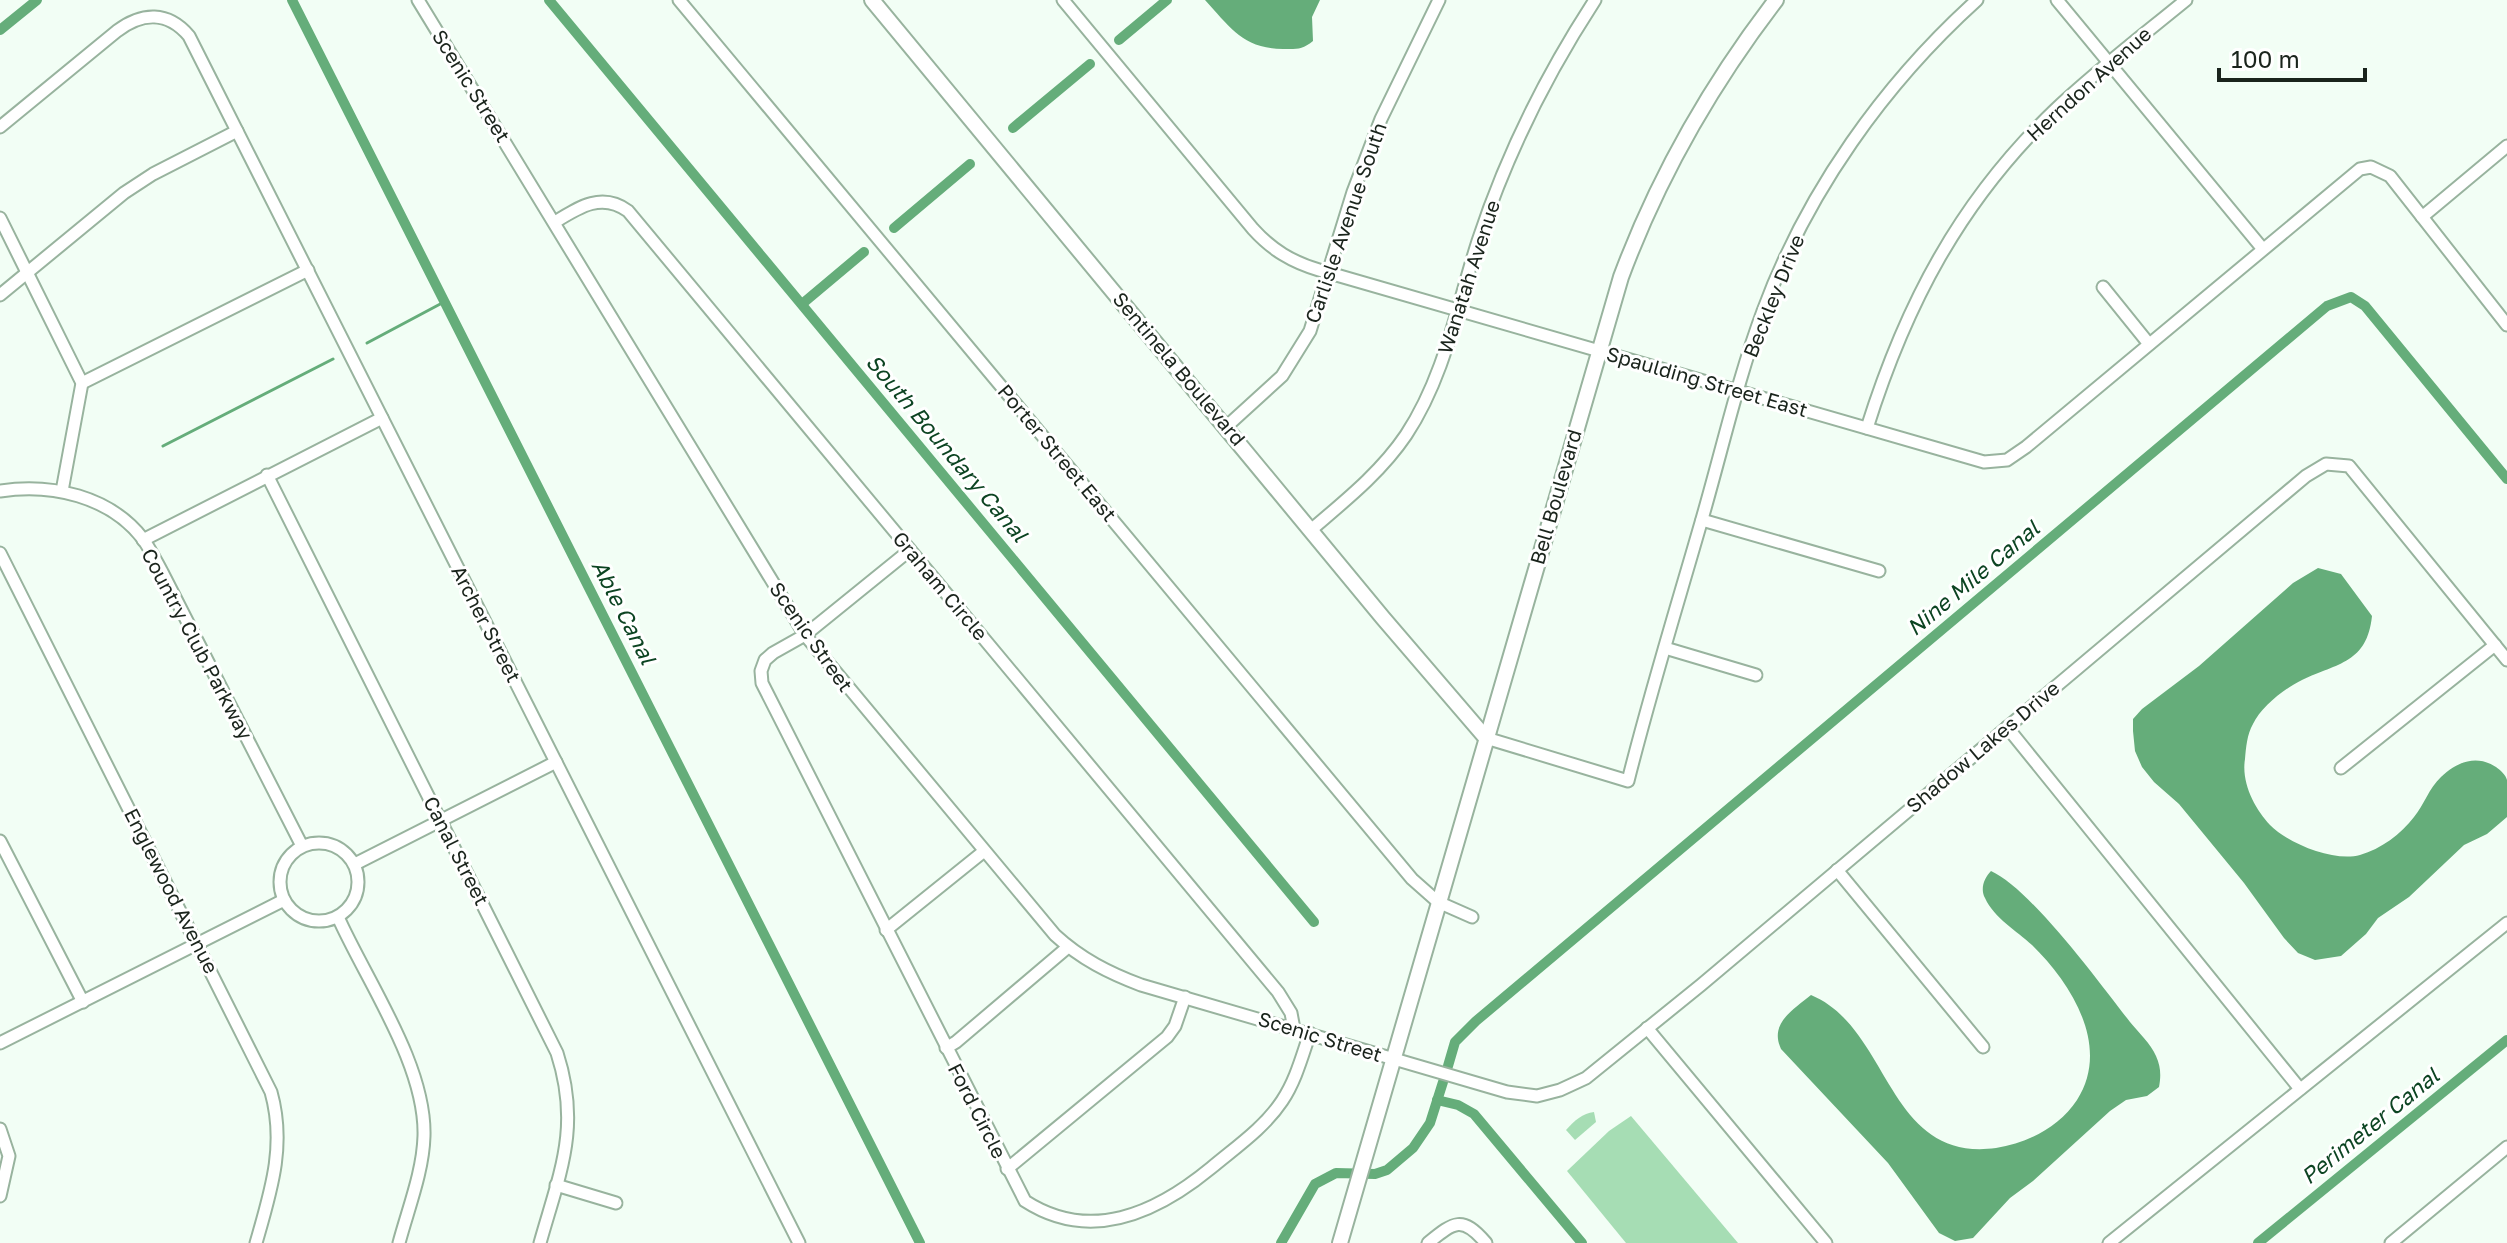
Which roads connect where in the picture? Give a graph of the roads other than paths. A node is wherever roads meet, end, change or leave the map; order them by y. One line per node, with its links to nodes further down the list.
1 (418, 0): 17 (street, Scenic Street)
2 (679, 0): 58 (street, Porter Street East)
3 (872, 0): 31 (street, Sentinela Boulevard)
4 (1063, 0): 21 (street, Spaulding Street East)
5 (1439, 0): 21 (street, Carlisle Avenue South)
6 (1595, 0): 24 (street, Wanatah Avenue)
7 (1776, 0): 27 (street, Bell Boulevard)
8 (1977, 0): 29 (street, Beckley Drive)
9 (2057, 0): 11 (street)
10 (2186, 0): 11 (street, Herndon Avenue)
11 (2109, 64): 18 (street); 32 (street, Herndon Avenue)
12 (0, 127): 13 (street, Archer Street)
13 (237, 131): 19 (street, Archer Street); 20 (street)
14 (2507, 146): 15 (street)
15 (2422, 217): 18 (street, Spaulding Street East); 25 (street)
16 (0, 218): 20 (street)
17 (555, 222): 39 (street, Graham Circle); 42 (street, Scenic Street)
18 (2262, 248): 26 (street, Spaulding Street East)
19 (308, 270): 28 (street); 30 (street, Archer Street)
20 (28, 272): 23 (street); 28 (street)
21 (1329, 273): 24 (street, Spaulding Street East); 31 (street, Carlisle Avenue South)
22 (2103, 287): 26 (street)
23 (0, 295)
24 (1458, 310): 27 (street, Spaulding Street East); 37 (street, Wanatah Avenue)
25 (2506, 322)
26 (2149, 344): 32 (street, Spaulding Street East)
27 (1598, 352): 29 (street, Spaulding Street East); 48 (street, Bell Boulevard)
28 (82, 383): 35 (street)
29 (1738, 392): 32 (street, Spaulding Street East); 36 (street, Beckley Drive)
30 (382, 418): 33 (street); 49 (street, Archer Street)
31 (1226, 427): 37 (street, Sentinela Boulevard)
32 (1867, 428)
33 (267, 475): 38 (street); 51 (street, Canal Street)
34 (0, 491): 35 (street, Country Club Parkway)
35 (62, 491): 38 (street, Country Club Parkway)
36 (1702, 520): 41 (street); 44 (street, Beckley Drive)
37 (1312, 529): 48 (street, Sentinela Boulevard)
38 (143, 540): 53 (street, Country Club Parkway)
39 (910, 550): 42 (street); 68 (street, Graham Circle)
40 (0, 553): 63 (street, Englewood Avenue)
41 (1879, 571)
42 (805, 635): 54 (street, Scenic Street); 62 (street, Ford Circle)
43 (2495, 645): 45 (street, Shadow Lakes Drive); 47 (street, Shadow Lakes Drive); 50 (street)
44 (1665, 648): 46 (street); 48 (street, Beckley Drive)
45 (2507, 660)
46 (1756, 675)
47 (2007, 727): 56 (street, Shadow Lakes Drive); 74 (street)
48 (1486, 738): 58 (street, Bell Boulevard)
49 (556, 762): 51 (street); 87 (street, Archer Street)
50 (2341, 768)
51 (441, 821): 55 (street); 79 (street, Canal Street)
52 (0, 841): 66 (street)
53 (302, 846): 55 (street); 57 (street)
54 (983, 852): 62 (street); 64 (street, Scenic Street)
55 (355, 864): 59 (street)
56 (1837, 870): 67 (street, Shadow Lakes Drive); 71 (street)
57 (284, 900): 59 (street); 63 (street)
58 (1438, 902): 60 (street, Porter Street East); 73 (street, Bell Boulevard)
59 (338, 917): 85 (street)
60 (1472, 917)
61 (2507, 923): 74 (street)
62 (886, 930): 72 (street, Ford Circle)
63 (197, 943): 66 (street); 84 (street, Englewood Avenue)
64 (1068, 947): 65 (street, Scenic Street); 72 (street)
65 (1185, 997): 68 (street, Scenic Street); 77 (street)
66 (83, 1002): 70 (street)
67 (1647, 1028): 73 (street, Shadow Lakes Drive); 91 (street)
68 (1294, 1029): 69 (street, Scenic Street)
69 (1310, 1033): 73 (street, Scenic Street); 82 (street)
70 (0, 1043)
71 (1983, 1047)
72 (946, 1048): 77 (street, Ford Circle)
73 (1393, 1059): 88 (street, Bell Boulevard)
74 (2300, 1089): 92 (street)
75 (0, 1129): 78 (street)
76 (2507, 1147): 93 (street)
77 (1007, 1169): 83 (street, Ford Circle)
78 (3, 1175): 80 (street)
79 (556, 1185): 81 (street); 86 (street, Canal Street)
80 (0, 1196)
81 (616, 1203)
82 (1131, 1228)
83 (1063, 1231)
84 (256, 1243)
85 (399, 1243)
86 (540, 1243)
87 (799, 1243)
88 (1340, 1243)
89 (1428, 1243): 90 (street)
90 (1486, 1243)
91 (1826, 1243)
92 (2109, 1243)
93 (2391, 1243)

